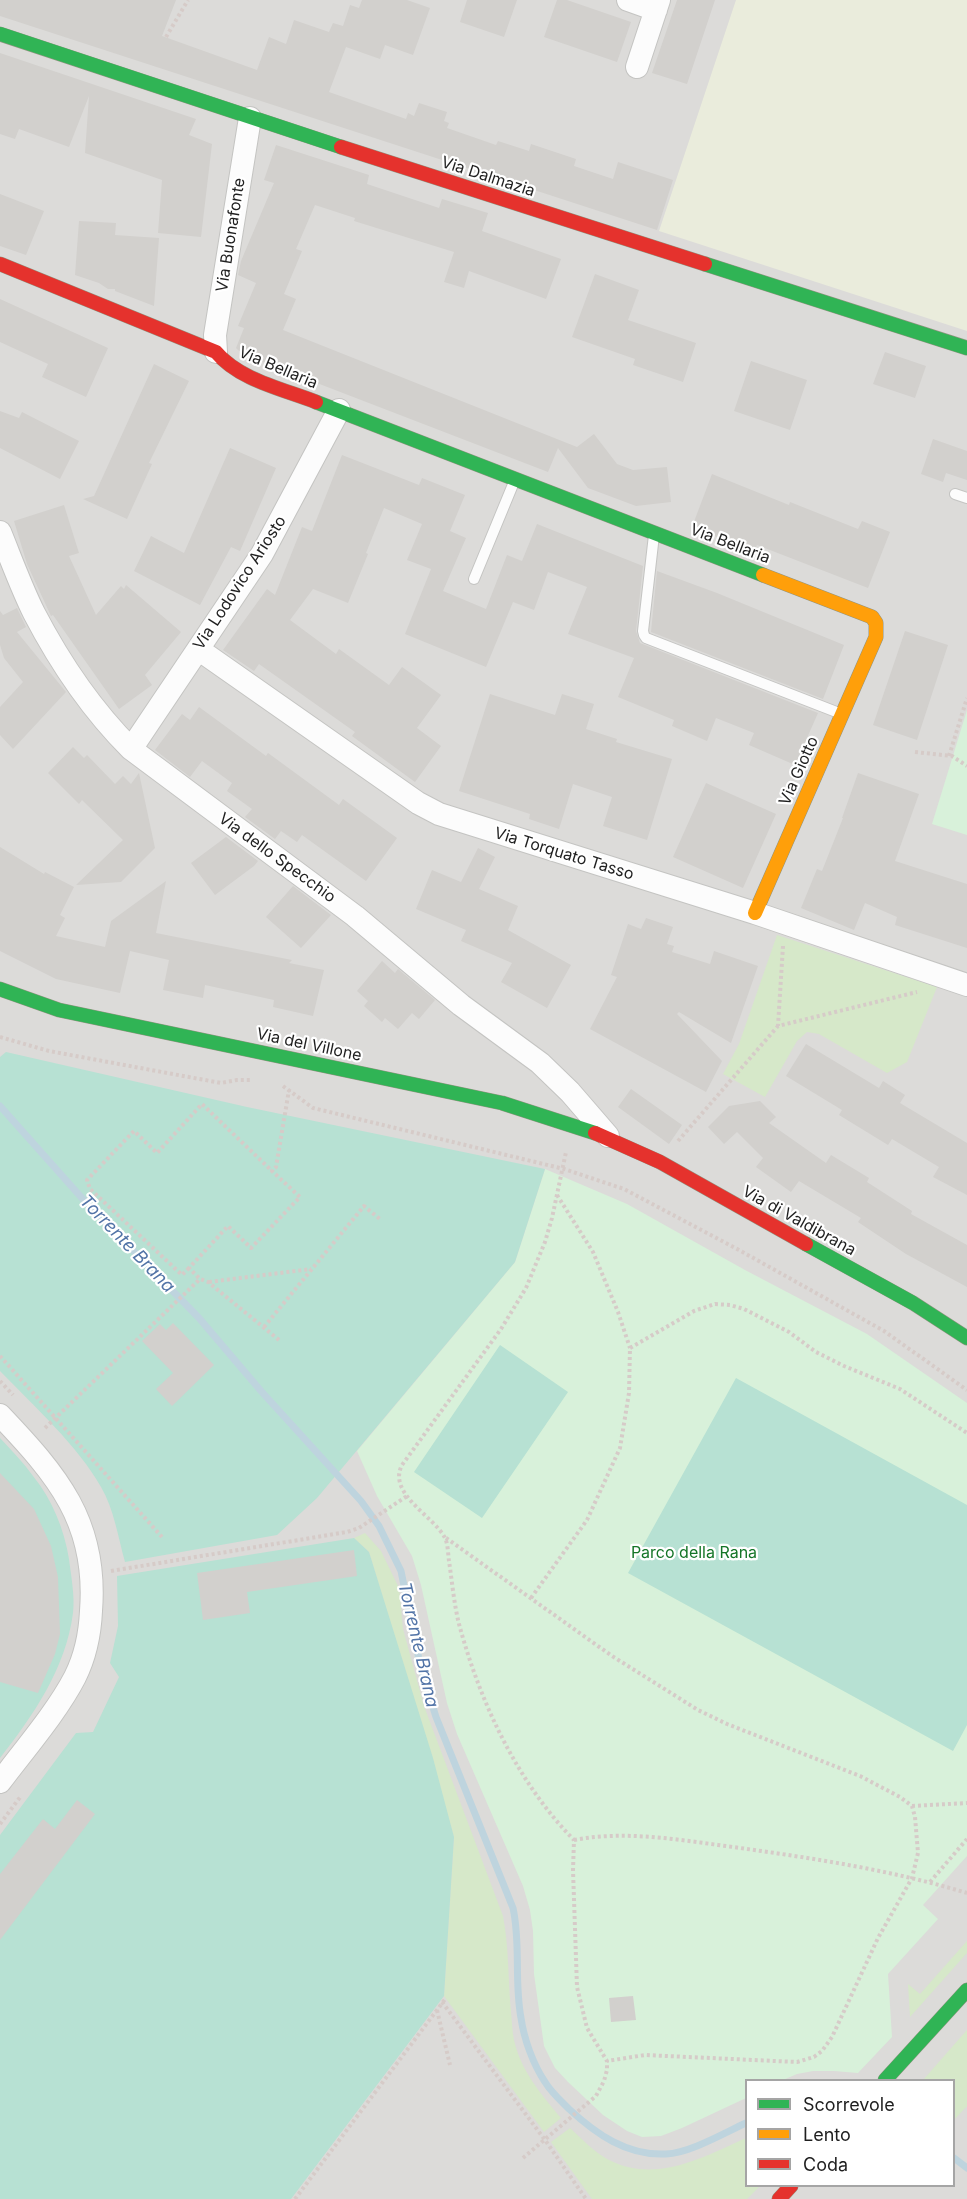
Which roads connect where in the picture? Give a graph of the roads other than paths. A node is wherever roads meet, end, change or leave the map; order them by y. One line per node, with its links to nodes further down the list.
1 (628, 0): 2 (street)
2 (657, 5): 4 (street)
3 (0, 34): 5 (street, Via Dalmazia)
4 (637, 67)
5 (250, 118): 7 (street, Via Dalmazia); 8 (street, Via Buonafonte)
6 (0, 264): 8 (street, Via Bellaria)
7 (967, 348)
8 (216, 352): 9 (street, Via Bellaria)
9 (339, 410): 10 (street, Via Bellaria); 17 (street, Via Lodovico Ariosto)
10 (516, 479): 14 (street, Via Bellaria); 15 (lane)
11 (955, 494): 12 (lane)
12 (967, 498)
13 (0, 532): 19 (street, Via dello Specchio)
14 (654, 532): 16 (street, Via Bellaria); 18 (lane)
15 (474, 579)
16 (873, 643): 18 (street, Via Giotto)
17 (198, 649): 19 (street, Via Lodovico Ariosto); 20 (street, Via Torquato Tasso)
18 (842, 714): 20 (street, Via Giotto)
19 (130, 749): 23 (street, Via dello Specchio)
20 (755, 913): 21 (street, Via Torquato Tasso)
21 (967, 984)
22 (0, 989): 23 (street, Via del Villone)
23 (611, 1139): 24 (street, Via di Valdibrana)
24 (967, 1338)
25 (0, 1415): 26 (street)
26 (0, 1782)
27 (967, 1990): 28 (street)
28 (886, 2079)
29 (790, 2187): 30 (street)
30 (779, 2199)

